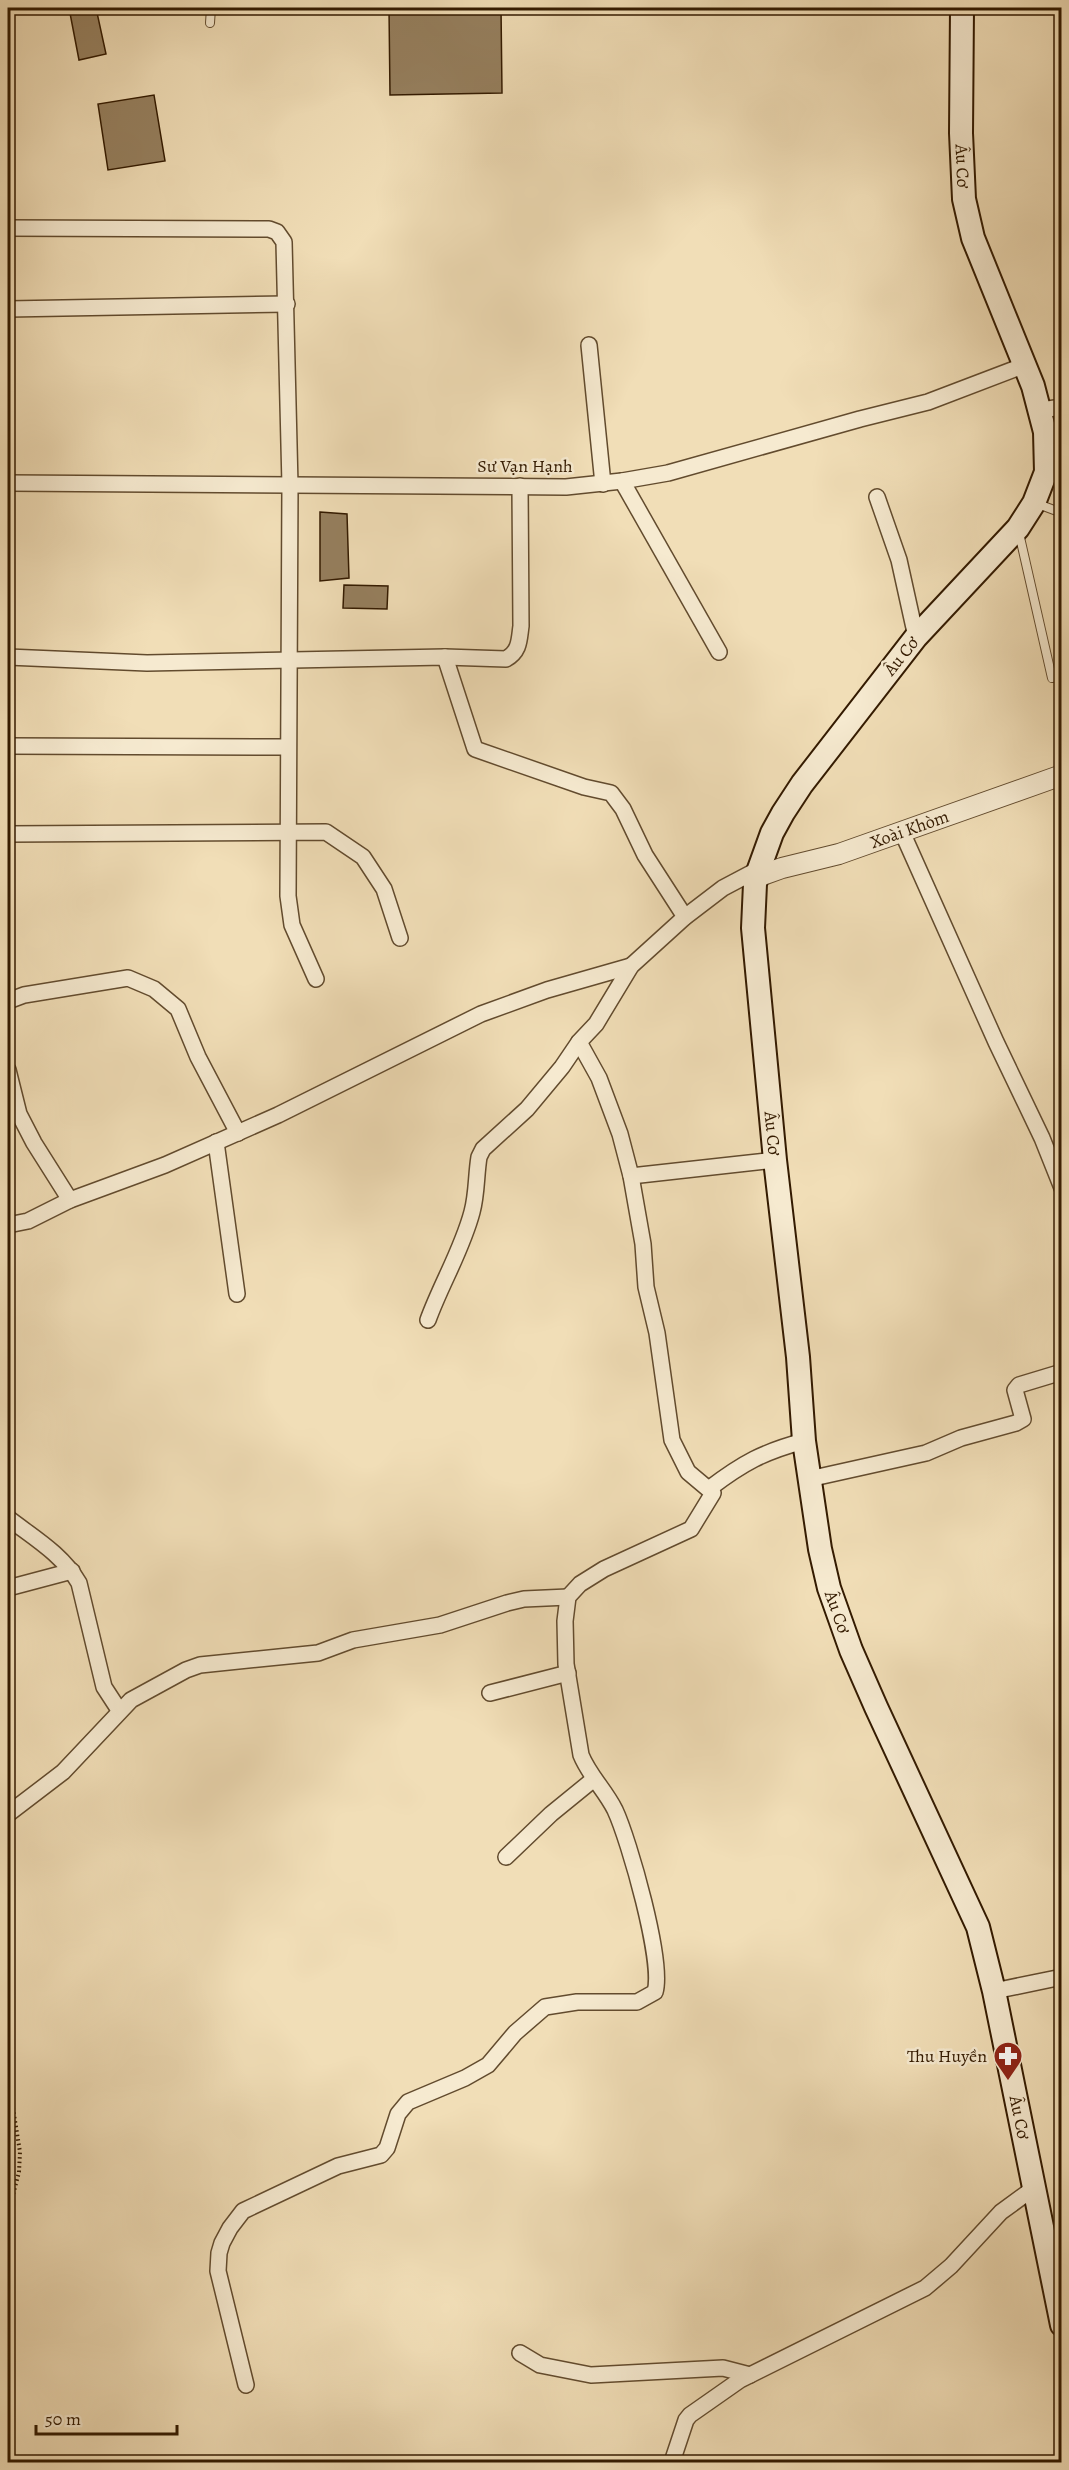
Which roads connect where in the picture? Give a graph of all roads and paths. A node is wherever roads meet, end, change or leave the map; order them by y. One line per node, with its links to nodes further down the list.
1 (211, 8): 3 (lane)
2 (962, 8): 8 (main road, Âu Cơ)
3 (210, 23)
4 (8, 228): 5 (street)
5 (287, 304): 6 (street); 12 (street)
6 (8, 309)
7 (589, 345): 13 (street)
8 (1025, 365): 9 (main road, Âu Cơ); 10 (street, Sư Vạn Hạnh)
9 (1051, 409): 16 (main road, Âu Cơ)
10 (622, 481): 13 (street, Sư Vạn Hạnh); 20 (street)
11 (8, 483): 12 (street, Sư Vạn Hạnh)
12 (290, 484): 14 (street, Sư Vạn Hạnh); 23 (street)
13 (603, 484): 14 (street, Sư Vạn Hạnh)
14 (520, 486): 22 (street)
15 (877, 497): 19 (street)
16 (1034, 503): 17 (lane); 18 (main road, Âu Cơ)
17 (1062, 513)
18 (1018, 528): 19 (main road, Âu Cơ); 24 (lane)
19 (916, 638): 31 (main road, Âu Cơ)
20 (719, 652)
21 (8, 657): 23 (street)
22 (445, 657): 23 (street); 32 (street)
23 (288, 661): 26 (street)
24 (1052, 678)
25 (8, 746): 26 (street)
26 (288, 747): 30 (street)
27 (1062, 775): 28 (street, Xoài Khòm)
28 (902, 832): 31 (street, Xoài Khòm); 43 (street)
29 (8, 834): 30 (street)
30 (289, 834): 33 (street); 35 (street)
31 (758, 873): 32 (street); 41 (main road, Âu Cơ)
32 (685, 917): 34 (street)
33 (400, 938)
34 (631, 966): 37 (street); 39 (street)
35 (316, 979)
36 (8, 1001): 39 (street)
37 (579, 1042): 42 (street); 47 (street)
38 (8, 1070): 44 (street)
39 (238, 1133): 40 (street)
40 (216, 1142): 44 (street); 46 (street)
41 (775, 1160): 42 (street); 49 (main road, Âu Cơ)
42 (631, 1176): 51 (street)
43 (1062, 1188)
44 (70, 1200): 45 (street)
45 (8, 1226)
46 (237, 1294)
47 (428, 1320)
48 (1062, 1372): 50 (street)
49 (804, 1441): 50 (main road, Âu Cơ); 51 (street)
50 (809, 1479): 63 (main road, Âu Cơ)
51 (710, 1488): 55 (street)
52 (8, 1518): 53 (street)
53 (72, 1570): 54 (street); 58 (street)
54 (8, 1588)
55 (568, 1597): 56 (street); 58 (street)
56 (568, 1673): 57 (street); 59 (street)
57 (490, 1693)
58 (119, 1710): 60 (street)
59 (594, 1779): 61 (street); 70 (street)
60 (8, 1814)
61 (506, 1857)
62 (1062, 1977): 63 (street)
63 (994, 1991): 65 (main road, Âu Cơ)
64 (8, 2077): 66 (path)
65 (1034, 2188): 67 (main road, Âu Cơ); 69 (street)
66 (8, 2214)
67 (1062, 2325)
68 (520, 2353): 69 (street)
69 (750, 2375): 71 (street)
70 (246, 2385)
71 (672, 2463)

